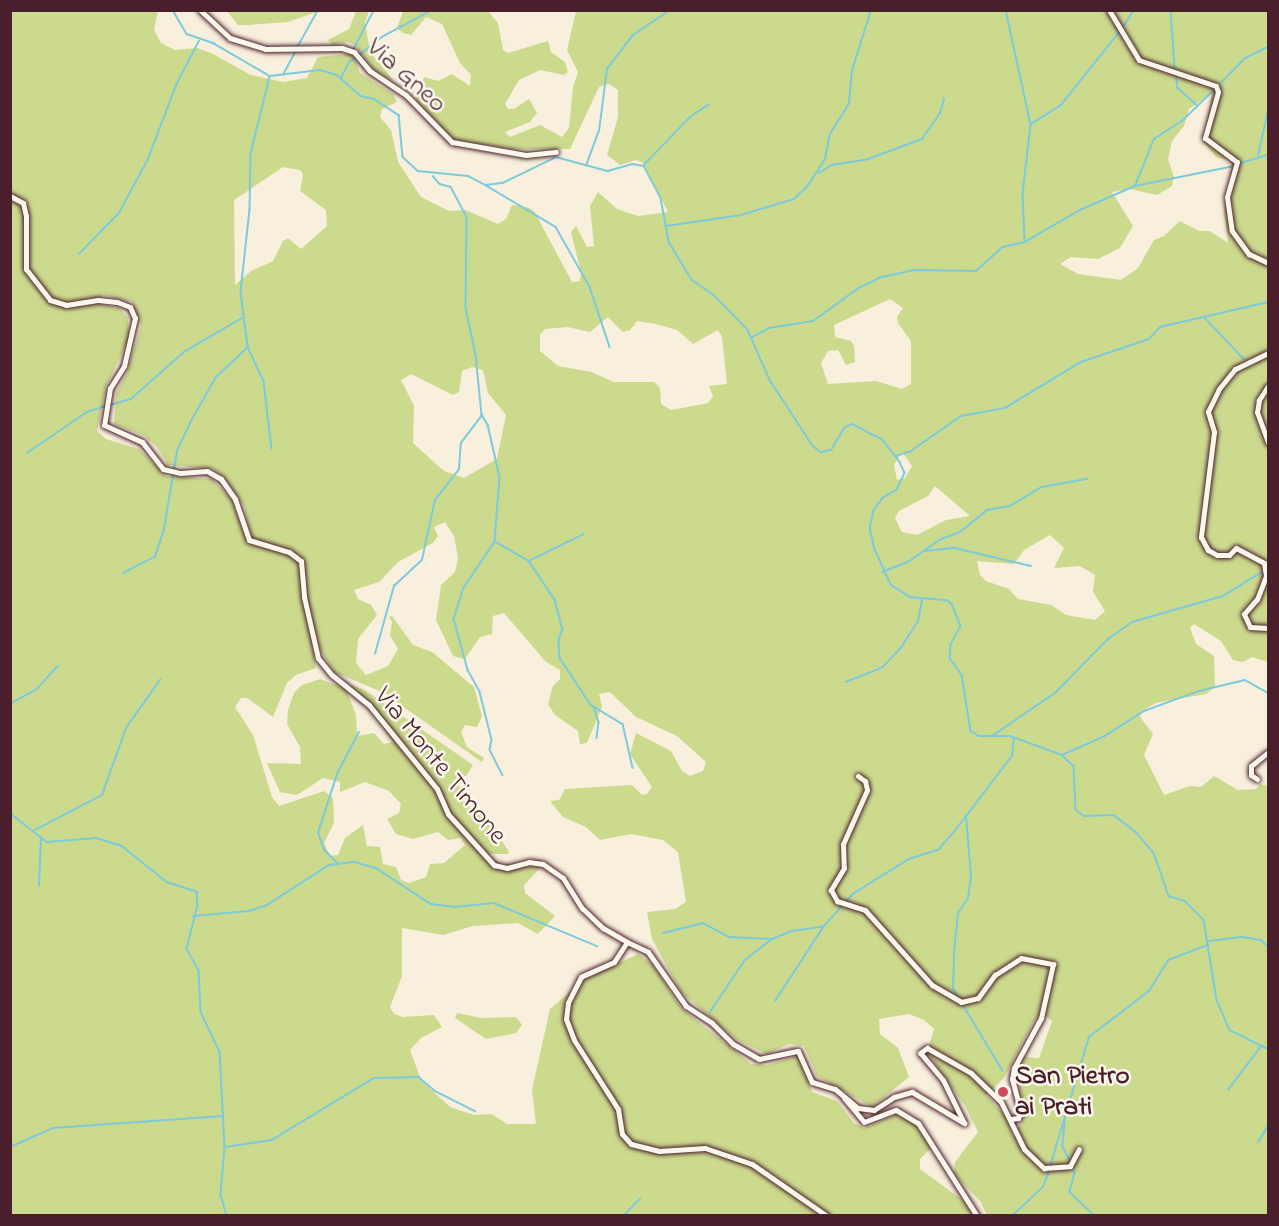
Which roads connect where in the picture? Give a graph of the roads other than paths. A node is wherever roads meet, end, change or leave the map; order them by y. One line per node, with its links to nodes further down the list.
1 (200, 10): 3 (street, Via Gneo)
2 (1109, 10): 5 (street)
3 (556, 152)
4 (10, 196): 13 (street, Via Monte Timone)
5 (1269, 263)
6 (1269, 353): 9 (street)
7 (1269, 386): 8 (street)
8 (1269, 443)
9 (1269, 628)
10 (1269, 752): 12 (street)
11 (858, 776): 15 (street)
12 (1257, 779)
13 (627, 942): 14 (street); 17 (street)
14 (842, 1094): 15 (street); 18 (street)
15 (1011, 1119): 16 (street)
16 (1079, 1149)
17 (827, 1215)
18 (977, 1215)

